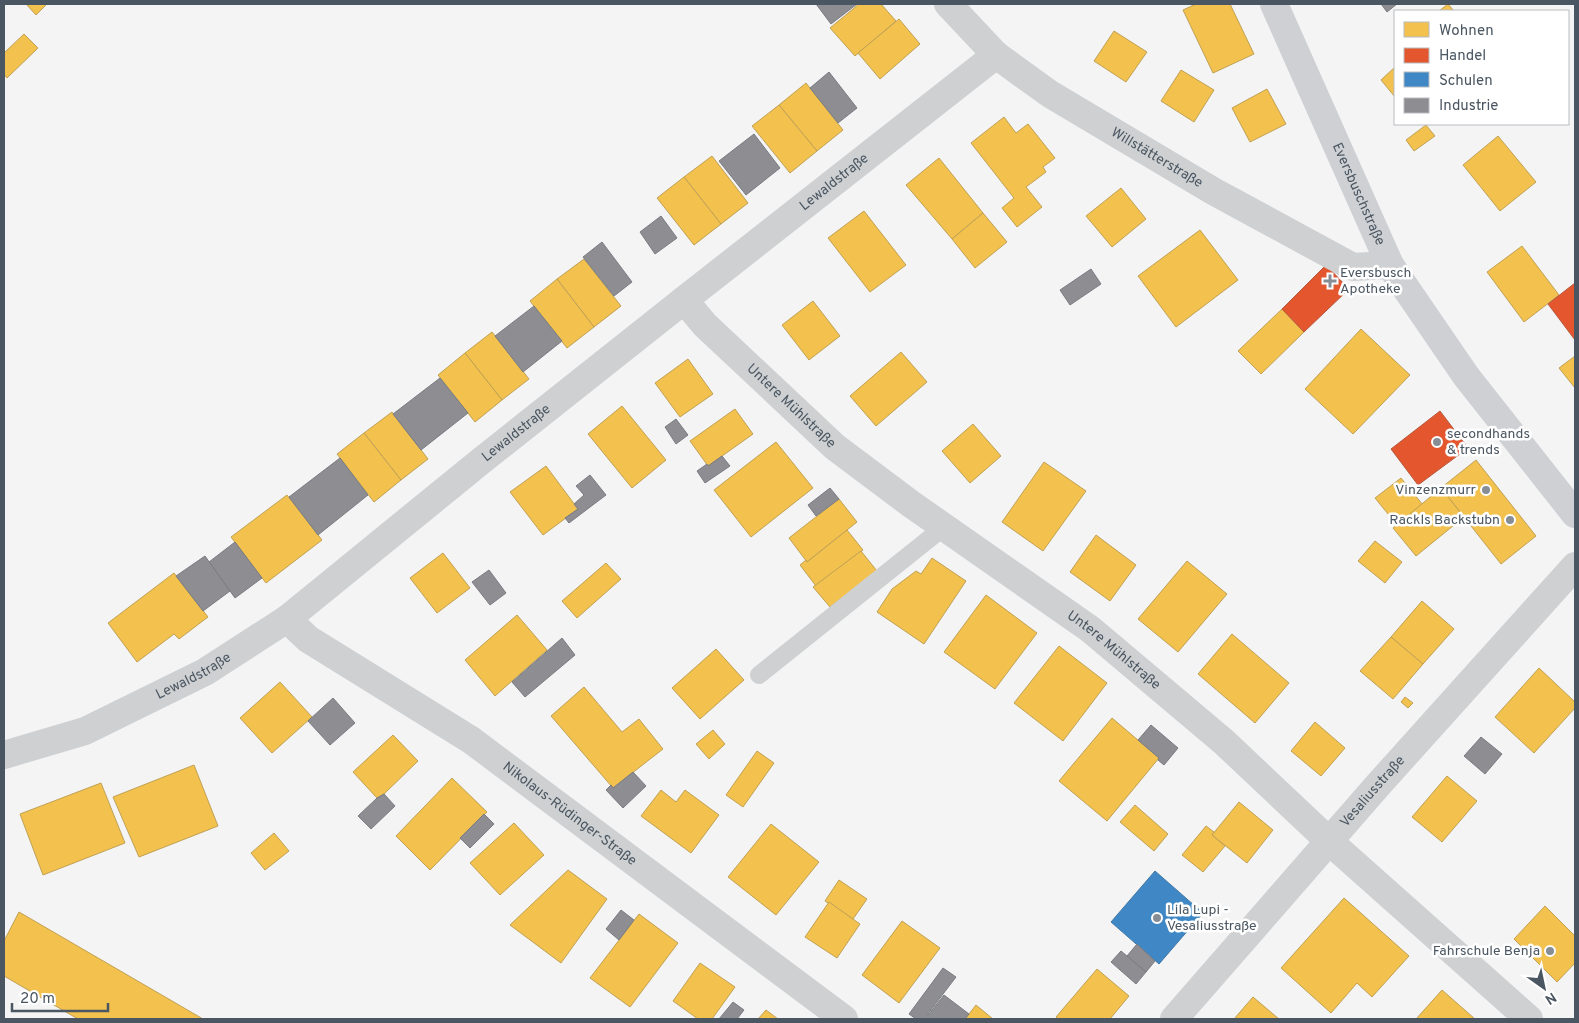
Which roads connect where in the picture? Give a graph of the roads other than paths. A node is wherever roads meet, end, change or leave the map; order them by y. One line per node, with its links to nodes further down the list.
1 (948, 4): 3 (street, Willstätterstraße)
2 (1274, 4): 4 (main road, Eversbuschstraße)
3 (996, 56): 4 (street, Willstätterstraße); 5 (street, Lewaldstraße)
4 (1390, 265): 6 (main road, Eversbuschstraße)
5 (684, 300): 7 (street, Untere Mühlstraße); 9 (street, Lewaldstraße)
6 (1575, 514)
7 (944, 527): 10 (lane); 12 (street, Untere Mühlstraße)
8 (1575, 566): 12 (street, Vesaliusstraße)
9 (287, 619): 11 (street, Lewaldstraße); 13 (street, Nikolaus-Rüdinger-Straße)
10 (759, 675)
11 (4, 755)
12 (1330, 842): 14 (street, Vesaliusstraße); 15 (street, Untere Mühlstraße)
13 (844, 1019)
14 (1174, 1019)
15 (1529, 1019)

